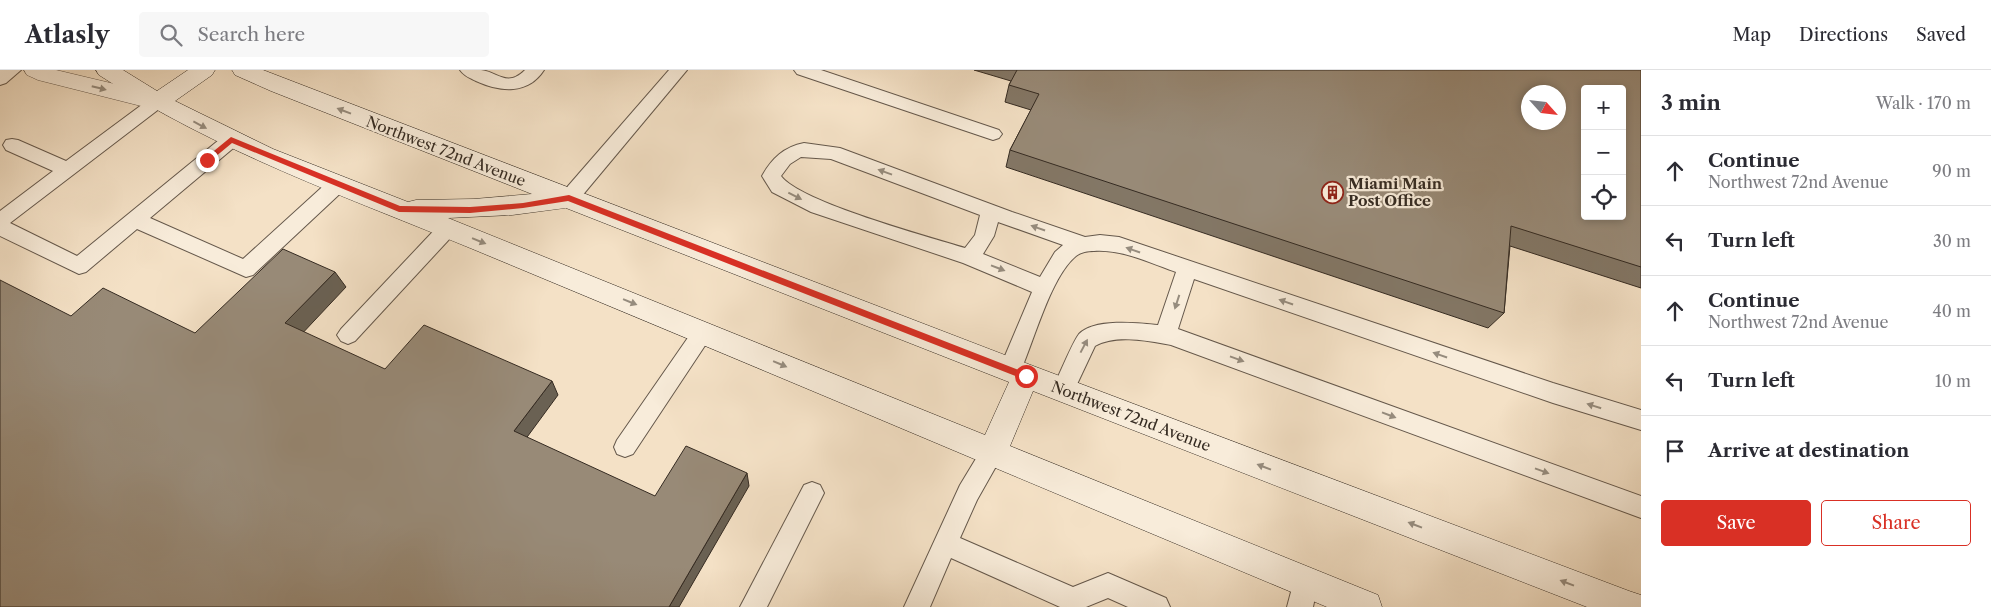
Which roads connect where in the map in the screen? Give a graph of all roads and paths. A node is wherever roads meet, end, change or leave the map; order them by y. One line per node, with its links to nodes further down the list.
1 (12, 70): 10 (lane)
2 (35, 70): 11 (main road, one-way to 11)
3 (107, 70): 11 (main road)
4 (204, 70): 11 (main road)
5 (243, 70): 17 (main road, Northwest 72nd Avenue, one-way to 5)
6 (469, 70): 7 (lane)
7 (535, 70)
8 (678, 70): 17 (lane)
9 (803, 70): 12 (lane)
10 (0, 79)
11 (157, 102): 13 (main road, one-way to 13); 15 (lane)
12 (993, 134)
13 (231, 140): 16 (main road); 20 (lane)
14 (12, 145): 15 (lane)
15 (68, 170): 21 (lane)
16 (338, 184): 18 (main road); 20 (lane)
17 (569, 198): 18 (main road); 31 (main road, Northwest 72nd Avenue)
18 (399, 209): 23 (main road)
19 (990, 211): 24 (lane, one-way to 19); 25 (lane); 25 (lane, one-way to 25)
20 (135, 220): 22 (lane)
21 (0, 221)
22 (0, 227)
23 (448, 228): 28 (main road, one-way to 28); 29 (lane)
24 (1084, 244): 26 (lane, one-way to 24); 27 (lane)
25 (969, 257): 27 (lane, one-way to 27)
26 (1187, 268): 30 (lane, one-way to 30); 33 (lane, one-way to 26)
27 (1045, 288): 31 (lane)
28 (703, 332): 34 (lane); 35 (main road, one-way to 35)
29 (348, 335)
30 (1166, 335): 32 (lane, one-way to 30); 37 (lane, one-way to 37)
31 (1018, 373): 32 (main road, Northwest 72nd Avenue); 35 (main road)
32 (1063, 390): 45 (main road, Northwest 72nd Avenue, one-way to 32)
33 (1641, 420)
34 (625, 447)
35 (992, 454): 38 (lane); 39 (main road)
36 (812, 493): 41 (lane)
37 (1641, 507)
38 (945, 543): 40 (lane); 42 (lane)
39 (1303, 594): 44 (main road)
40 (1072, 604): 43 (lane)
41 (753, 607)
42 (917, 607)
43 (1157, 607)
44 (1366, 607)
45 (1629, 607)

